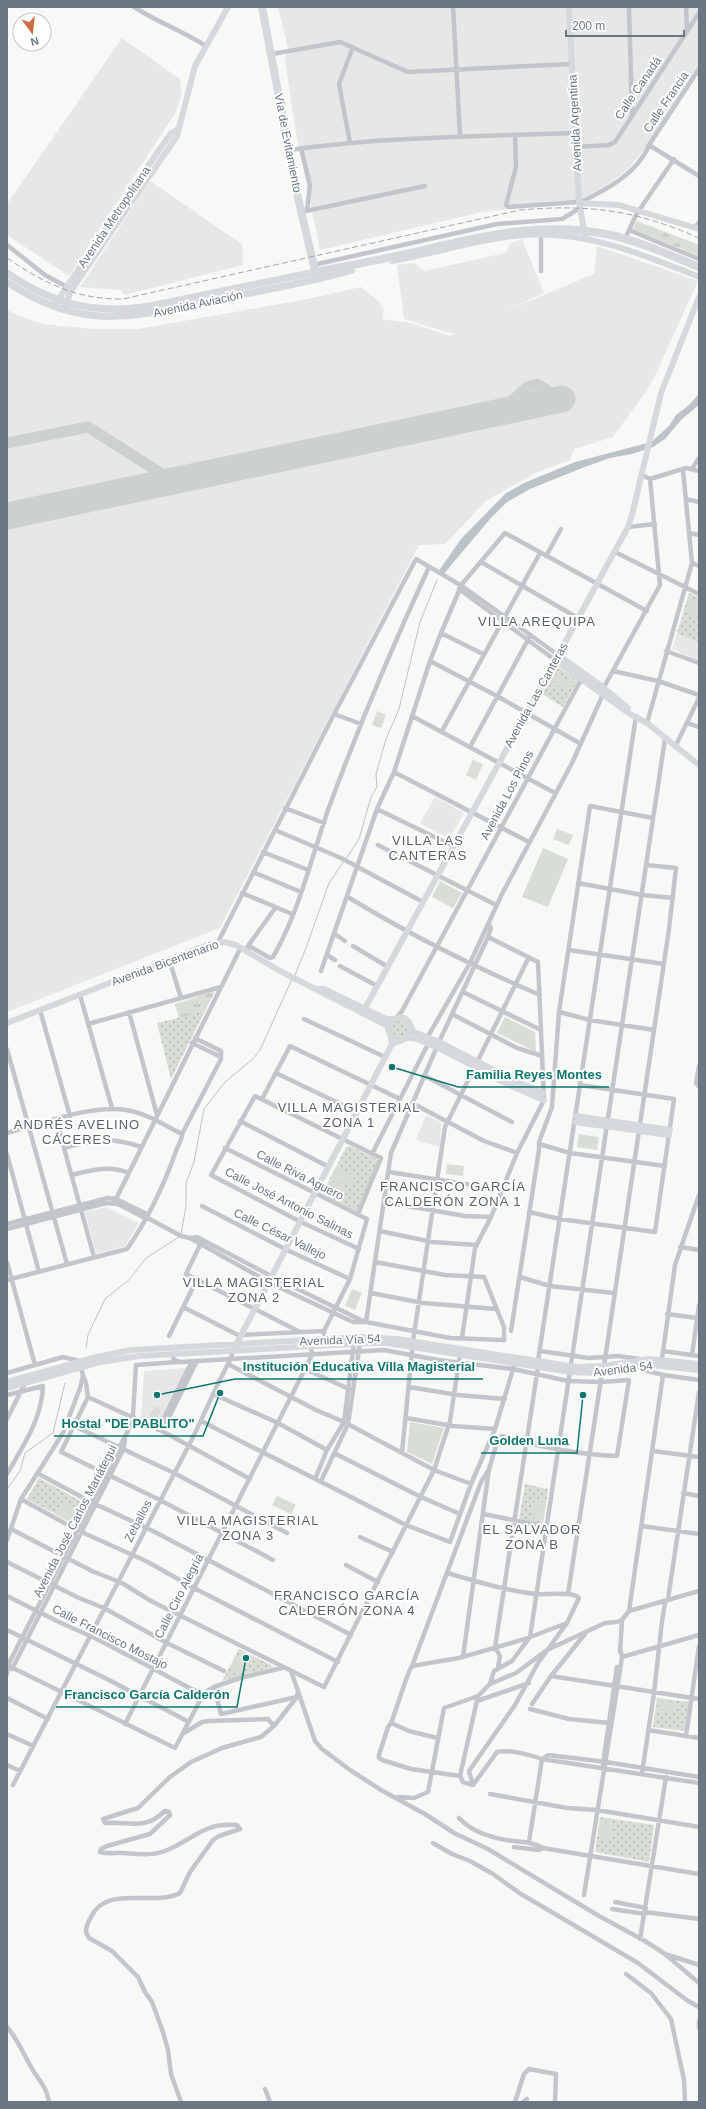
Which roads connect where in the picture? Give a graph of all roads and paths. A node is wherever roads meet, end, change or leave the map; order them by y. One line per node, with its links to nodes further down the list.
1 (134, 7): 10 (street)
2 (228, 7): 10 (street, Avenida Metropolitana)
3 (262, 7): 12 (highway, Vía de Evitamiento)
4 (453, 7): 14 (street)
5 (569, 7): 13 (street, Avenida Argentina)
6 (629, 7): 16 (street)
7 (686, 7): 9 (street)
8 (699, 13): 9 (street, Calle Canadá)
9 (687, 32): 17 (street, Calle Canadá)
10 (206, 46): 50 (street, Avenida Metropolitana)
11 (353, 47): 12 (street); 14 (street); 22 (street)
12 (272, 54): 27 (highway, Vía de Evitamiento)
13 (572, 64): 14 (street); 19 (street, Avenida Argentina)
14 (456, 68): 21 (street)
15 (699, 69): 23 (street, Calle Francia)
16 (632, 97): 17 (street); 18 (street)
17 (642, 101): 18 (street, Calle Canadá)
18 (632, 114): 24 (street, Calle Canadá)
19 (576, 133): 20 (street); 24 (street, Avenida Argentina)
20 (515, 135): 21 (street); 32 (street)
21 (460, 136): 22 (street)
22 (350, 143): 25 (street)
23 (649, 145): 26 (street); 28 (street, Calle Francia)
24 (576, 147): 32 (street, Avenida Argentina)
25 (301, 148): 27 (street); 34 (street)
26 (655, 148): 28 (street); 29 (street)
27 (289, 150): 34 (highway, Vía de Evitamiento)
28 (646, 151): 32 (street, Calle Francia)
29 (674, 159): 30 (street); 33 (street)
30 (699, 176)
31 (425, 186): 34 (street)
32 (579, 204): 33 (street); 38 (street, Avenida Argentina); 46 (street, Calle Francia)
33 (640, 210): 35 (street); 36 (street)
34 (304, 212): 46 (highway, Vía de Evitamiento)
35 (698, 226)
36 (629, 230): 40 (street); 43 (street)
37 (518, 233): 38 (highway, Avenida Aviación); 39 (street); 42 (highway, Avenida Aviación)
38 (585, 235): 39 (street); 40 (highway, Avenida Aviación); 48 (street)
39 (541, 236): 45 (street)
40 (625, 239): 44 (highway, Avenida Aviación)
41 (7, 245): 50 (street)
42 (389, 259): 46 (highway, Avenida Aviación); 46 (highway, Avenida Aviación)
43 (699, 259)
44 (699, 267)
45 (541, 271)
46 (313, 272): 53 (main road, Avenida Aviación); 53 (main road, Avenida Aviación)
47 (7, 273): 52 (main road, Avenida Aviación)
48 (699, 277)
49 (7, 282): 52 (main road, Avenida Aviación)
50 (70, 288): 52 (street, Avenida Metropolitana); 53 (street, Avenida Metropolitana)
51 (699, 297): 58 (street, Avenida Las Canteras)
52 (56, 304): 53 (main road, Avenida Aviación)
53 (66, 307)
54 (699, 458): 55 (street)
55 (692, 469): 56 (street); 57 (street)
56 (683, 470): 59 (street); 60 (street)
57 (699, 471)
58 (642, 475): 59 (street); 63 (street, Avenida Las Canteras)
59 (650, 479): 62 (street)
60 (686, 499): 61 (street); 65 (street)
61 (699, 502)
62 (655, 524): 63 (street); 74 (street)
63 (628, 527): 67 (street, Avenida Las Canteras)
64 (561, 529): 69 (street)
65 (689, 533): 66 (street); 71 (street)
66 (699, 535)
67 (615, 552): 74 (street); 75 (street, Avenida Las Canteras)
68 (540, 553): 69 (street); 70 (street); 76 (street)
69 (546, 556): 75 (street)
70 (481, 562): 76 (street); 77 (street)
71 (692, 563): 72 (street); 78 (street)
72 (699, 566)
73 (429, 567): 77 (street); 99 (street); 103 (street)
74 (660, 576): 78 (street); 80 (street)
75 (597, 585): 80 (street); 82 (street, Avenida Las Canteras)
76 (522, 586): 81 (street); 82 (street)
77 (460, 587): 81 (street); 83 (street)
78 (686, 587): 79 (street); 85 (street)
79 (699, 594)
80 (647, 611): 90 (street)
81 (504, 618): 84 (street); 86 (street)
82 (578, 618): 87 (street, Avenida Las Canteras)
83 (441, 633): 86 (street); 88 (street)
84 (529, 638): 87 (street); 96 (street)
85 (666, 651): 89 (street); 93 (street)
86 (483, 654): 92 (street)
87 (556, 658): 91 (street); 98 (street, Avenida Las Canteras)
88 (430, 661): 92 (street); 100 (street)
89 (699, 664)
90 (614, 671): 93 (street); 94 (street)
91 (582, 676): 94 (street); 106 (street, Avenida Los Pinos)
92 (468, 681): 96 (street); 107 (street)
93 (658, 681): 95 (street); 104 (street)
94 (604, 692): 101 (street); 109 (street)
95 (699, 695)
96 (497, 696): 98 (street); 110 (street)
97 (699, 698): 102 (street)
98 (525, 712): 106 (street); 112 (street, Avenida Las Canteras)
99 (334, 714): 103 (street); 117 (street)
100 (412, 716): 107 (street); 114 (street)
101 (636, 716): 104 (street); 120 (street)
102 (687, 723): 105 (street); 111 (street)
103 (361, 724): 122 (street)
104 (647, 724): 108 (street)
105 (699, 726)
106 (555, 728): 109 (street); 115 (street, Avenida Los Pinos)
107 (442, 731): 110 (street)
108 (665, 739): 111 (street); 121 (street)
109 (581, 744): 116 (street)
110 (470, 747): 112 (street)
111 (675, 747): 113 (street)
112 (498, 763): 115 (street); 119 (street, Avenida Las Canteras)
113 (699, 764)
114 (394, 772): 118 (street); 119 (street)
115 (527, 778): 116 (street); 123 (street, Avenida Los Pinos)
116 (555, 793): 125 (street)
117 (286, 808): 122 (street); 124 (street)
118 (377, 809): 127 (street); 131 (street)
119 (472, 811): 123 (street); 127 (street, Avenida Las Canteras)
120 (621, 813): 121 (street); 135 (street); 136 (street)
121 (654, 818): 130 (street)
122 (324, 824): 128 (street)
123 (501, 827): 125 (street); 137 (street, Avenida Los Pinos)
124 (275, 830): 128 (street); 129 (street)
125 (529, 842): 144 (street)
126 (378, 845): 134 (street)
127 (452, 846): 134 (street, Avenida Las Canteras)
128 (317, 847): 131 (street); 132 (street)
129 (263, 852): 132 (street); 133 (street)
130 (646, 865): 140 (street); 142 (street)
131 (357, 867): 141 (street); 143 (street)
132 (308, 870): 138 (street)
133 (253, 872): 138 (street); 139 (street)
134 (438, 874): 137 (street); 143 (street, Avenida Las Canteras)
135 (578, 883): 136 (street); 156 (street)
136 (610, 889): 140 (street); 157 (street)
137 (467, 890): 144 (street); 154 (street, Avenida Los Pinos)
138 (301, 892): 146 (street)
139 (242, 893): 145 (street); 152 (street)
140 (642, 895): 142 (street); 160 (street)
141 (348, 897): 148 (street); 149 (street)
142 (672, 898): 164 (street)
143 (423, 902): 148 (street, Avenida Las Canteras)
144 (496, 905): 147 (street)
145 (276, 907): 146 (street); 155 (street)
146 (292, 914): 155 (street)
147 (489, 924): 150 (street); 163 (street)
148 (408, 931): 154 (street); 166 (street, Avenida Las Canteras)
149 (335, 934): 151 (street); 158 (street)
150 (488, 937): 159 (street); 163 (street)
151 (345, 941)
152 (218, 942): 155 (street, Avenida Bicentenario); 161 (street, Avenida Bicentenario)
153 (353, 946): 166 (street)
154 (437, 946): 163 (street); 181 (street, Avenida Los Pinos)
155 (243, 949): 170 (street); 176 (street, Avenida Bicentenario)
156 (569, 950): 157 (street); 179 (street)
157 (600, 954): 160 (street); 183 (street)
158 (327, 955): 162 (street); 167 (street)
159 (529, 957): 168 (street); 173 (street)
160 (632, 959): 164 (street); 186 (street)
161 (169, 960): 172 (street, Avenida Bicentenario); 174 (street)
162 (335, 960)
163 (473, 964): 168 (street); 171 (street); 196 (street)
164 (664, 964): 190 (street)
165 (340, 966): 169 (street)
166 (388, 967): 169 (street, Avenida Las Canteras)
167 (321, 971)
168 (516, 984): 173 (street); 178 (street)
169 (377, 986): 176 (street, Avenida Las Canteras)
170 (221, 987): 174 (street); 193 (street)
171 (462, 992): 178 (street); 180 (street)
172 (80, 995): 175 (street, Avenida Bicentenario); 185 (street)
173 (540, 995): 189 (street)
174 (181, 998): 177 (street)
175 (40, 1010): 184 (street, Avenida Bicentenario); 222 (street)
176 (364, 1010): 181 (street, Avenida Bicentenario); 187 (street, Avenida Bicentenario)
177 (129, 1012): 185 (street); 221 (street)
178 (502, 1012): 189 (street); 191 (street)
179 (560, 1012): 183 (street); 236 (street)
180 (452, 1014): 191 (street); 199 (street)
181 (399, 1016): 187 (street); 188 (street)
182 (304, 1019): 203 (street)
183 (590, 1020): 186 (street); 209 (street)
184 (7, 1023)
185 (88, 1024): 219 (street)
186 (622, 1025): 190 (street); 211 (street)
187 (388, 1026): 192 (street)
188 (412, 1029): 194 (street); 196 (street)
189 (541, 1030): 201 (street)
190 (654, 1030): 214 (street)
191 (492, 1034): 201 (street); 204 (street)
192 (390, 1037): 195 (street); 198 (street)
193 (195, 1038): 197 (street); 202 (street)
194 (408, 1038): 195 (street); 196 (street)
195 (399, 1041): 198 (street)
196 (427, 1041): 199 (street); 215 (street)
197 (192, 1043): 202 (street); 221 (street)
198 (392, 1044): 203 (street)
199 (438, 1045): 204 (street); 207 (street)
200 (7, 1049): 230 (street)
201 (542, 1056): 212 (street)
202 (221, 1057): 234 (street)
203 (385, 1057): 208 (street)
204 (476, 1065): 212 (street); 213 (street); 217 (street)
205 (699, 1066): 210 (street)
206 (276, 1073): 208 (street); 216 (street); 220 (street)
207 (424, 1076): 213 (street); 218 (street)
208 (371, 1085): 215 (street); 220 (street)
209 (580, 1085): 211 (street); 223 (street)
210 (699, 1086)
211 (612, 1090): 214 (street); 229 (street)
212 (543, 1093): 217 (street)
213 (461, 1095): 227 (street); 228 (street)
214 (644, 1095): 231 (street); 233 (street)
215 (400, 1099): 243 (street)
216 (262, 1100): 226 (street); 235 (street)
217 (544, 1100): 240 (street)
218 (412, 1103): 227 (street); 248 (street)
219 (112, 1108): 222 (street); 225 (street)
220 (357, 1112): 235 (street)
221 (158, 1115): 225 (street)
222 (70, 1116): 224 (street)
223 (575, 1119): 229 (street); 241 (street)
224 (56, 1120): 230 (street); 238 (street)
225 (155, 1120): 234 (street); 237 (street)
226 (240, 1121): 239 (street); 247 (street)
227 (447, 1122): 240 (street); 251 (street)
228 (512, 1122)
229 (607, 1124): 231 (street); 244 (street)
230 (29, 1127): 232 (street); 261 (street)
231 (639, 1129): 233 (street); 245 (street)
232 (7, 1133)
233 (670, 1133): 246 (street)
234 (182, 1134): 264 (street)
235 (343, 1140): 243 (street); 247 (street)
236 (539, 1144): 241 (street); 260 (street)
237 (141, 1147): 238 (street); 249 (street)
238 (64, 1148): 250 (street)
239 (225, 1148): 253 (street, Calle Riva Aguero); 269 (street, Calle José Antonio Salinas)
240 (517, 1153): 252 (street)
241 (570, 1153): 244 (street); 267 (street)
242 (7, 1154): 268 (street)
243 (372, 1154): 262 (street)
244 (602, 1157): 245 (street); 270 (street)
245 (634, 1162): 246 (street); 272 (street)
246 (665, 1166): 272 (street)
247 (329, 1167): 253 (street)
248 (389, 1172): 251 (street); 256 (street)
249 (129, 1173): 250 (street); 255 (street)
250 (72, 1175): 257 (street)
251 (437, 1181): 252 (street); 259 (street)
252 (504, 1187): 265 (street)
253 (315, 1195): 262 (street, Calle Riva Aguero); 269 (street)
254 (699, 1195): 263 (street)
255 (115, 1201): 257 (street); 264 (street)
256 (384, 1202): 259 (street); 274 (street)
257 (80, 1206): 261 (street); 283 (street)
258 (202, 1206): 280 (street, Calle César Vallejo)
259 (432, 1211): 265 (street); 276 (street)
260 (529, 1212): 267 (street); 290 (street)
261 (53, 1214): 268 (street); 286 (street)
262 (358, 1214): 281 (street, Calle Riva Aguero)
263 (692, 1216): 266 (street); 279 (street)
264 (146, 1217): 275 (street); 283 (street)
265 (491, 1217): 278 (street)
266 (699, 1217)
267 (560, 1219): 270 (street); 295 (street)
268 (25, 1221): 271 (street); 273 (street); 287 (street)
269 (301, 1222): 280 (street); 281 (street, Calle José Antonio Salinas)
270 (592, 1223): 272 (street); 296 (street)
271 (7, 1224)
272 (624, 1228): 298 (street)
273 (7, 1229)
274 (380, 1231): 276 (street); 285 (street)
275 (190, 1238): 277 (street); 293 (street)
276 (428, 1241): 278 (street); 288 (street)
277 (200, 1245): 292 (street); 293 (street)
278 (477, 1245): 289 (street)
279 (680, 1247): 282 (street); 307 (street)
280 (287, 1250): 293 (street); 294 (street, Calle César Vallejo)
281 (359, 1250): 294 (street)
282 (699, 1250)
283 (94, 1257): 286 (street)
284 (7, 1262): 291 (street)
285 (375, 1262): 288 (street); 297 (street)
286 (67, 1264): 287 (street)
287 (39, 1272): 291 (street)
288 (423, 1272): 289 (street); 299 (street)
289 (471, 1275): 302 (street); 304 (street)
290 (520, 1277): 295 (street); 311 (street)
291 (9, 1279): 343 (street)
292 (197, 1279): 301 (street); 305 (street)
293 (271, 1279): 303 (street); 305 (street); 306 (street)
294 (350, 1280): 303 (street)
295 (550, 1286): 296 (street); 323 (street)
296 (582, 1288): 298 (street); 331 (street)
297 (371, 1292): 299 (street); 309 (street)
298 (614, 1293): 333 (street)
299 (419, 1302): 302 (street); 313 (street)
300 (699, 1305): 308 (street)
301 (183, 1307): 314 (street); 315 (street)
302 (467, 1307): 304 (street); 316 (street)
303 (336, 1308): 306 (street); 309 (street)
304 (496, 1309): 316 (street)
305 (255, 1310): 312 (street); 314 (street)
306 (333, 1313): 309 (street); 310 (street)
307 (667, 1314): 308 (street); 324 (street)
308 (697, 1318): 330 (street)
309 (366, 1322): 313 (street)
310 (324, 1331): 312 (street); 317 (street)
311 (512, 1331)
312 (300, 1332): 314 (street)
313 (414, 1333): 316 (street); 319 (street)
314 (242, 1335): 320 (street)
315 (169, 1336)
316 (462, 1338)
317 (325, 1340): 319 (street, Avenida Vía 54); 320 (street, Avenida Vía 54)
318 (357, 1343): 319 (street, Avenida Vía 54); 321 (street, Avenida Vía 54); 325 (street)
319 (413, 1344): 328 (street); 329 (street, Avenida Vía 54); 341 (street, Avenida Vía 54)
320 (236, 1345): 322 (street); 340 (street, Avenida Vía 54)
321 (311, 1347): 322 (street, Avenida Vía 54); 327 (street)
322 (233, 1351): 326 (street, Avenida Vía 54); 338 (street, Zeballos)
323 (540, 1351): 331 (street); 341 (street)
324 (663, 1351): 330 (street); 335 (street)
325 (357, 1352): 327 (street, Avenida Vía 54); 328 (street, Avenida Vía 54); 360 (street); 374 (street)
326 (172, 1354): 337 (street); 340 (street, Avenida Vía 54)
327 (312, 1355): 338 (street, Avenida Vía 54); 346 (street, Calle Ciro Alegría)
328 (412, 1355): 339 (street, Avenida Vía 54); 359 (street)
329 (460, 1355): 339 (street); 344 (street, Avenida Vía 54)
330 (692, 1355): 332 (street)
331 (572, 1356): 333 (street); 347 (street)
332 (699, 1356)
333 (604, 1358): 334 (street); 348 (street)
334 (643, 1359): 335 (street); 348 (street)
335 (662, 1359): 342 (street)
336 (195, 1361): 337 (street, Avenida Vía 54); 338 (street, Avenida Vía 54); 379 (street)
337 (180, 1362): 370 (street, Avenida Vía 54)
338 (229, 1362): 363 (street, Zeballos); 366 (street)
339 (459, 1362): 344 (street, Avenida Vía 54); 365 (street)
340 (80, 1364): 343 (street); 353 (street); 357 (street, Avenida Vía 54); 358 (street, Avenida Vía 54)
341 (538, 1364): 344 (street, Avenida Vía 54); 347 (street, Avenida Vía 54); 351 (street)
342 (699, 1364)
343 (35, 1365): 350 (street)
344 (514, 1365): 351 (street); 368 (street)
345 (634, 1367): 348 (street, Avenida 54); 349 (street, Avenida 54); 352 (street)
346 (305, 1369): 360 (street); 366 (street, Calle Ciro Alegría)
347 (570, 1369): 348 (street, Avenida 54); 355 (street)
348 (603, 1370): 356 (street)
349 (699, 1370)
350 (7, 1373)
351 (536, 1375): 355 (street); 380 (street)
352 (663, 1375): 354 (street); 386 (street)
353 (83, 1376): 367 (street); 394 (street)
354 (699, 1380)
355 (568, 1381): 356 (street); 385 (street)
356 (601, 1382): 389 (street); 389 (street)
357 (7, 1383): 358 (street, Avenida Vía 54)
358 (25, 1383): 361 (street)
359 (409, 1387): 365 (street); 369 (street)
360 (349, 1389): 374 (street)
361 (21, 1391): 364 (street); 372 (street); 396 (street)
362 (699, 1392): 371 (street)
363 (213, 1394): 373 (street, Zeballos); 375 (street)
364 (7, 1395)
365 (454, 1395): 368 (street); 376 (street)
366 (291, 1396): 374 (street); 375 (street, Calle Ciro Alegría)
367 (88, 1397): 370 (street); 377 (street)
368 (505, 1398): 378 (street)
369 (406, 1418): 376 (street); 388 (street)
370 (134, 1419): 379 (street); 382 (street, Avenida José Carlos Mariátegui)
371 (697, 1419): 390 (street)
372 (7, 1420)
373 (201, 1421): 381 (street, Zeballos); 384 (street)
374 (346, 1423): 383 (street); 387 (street); 388 (street)
375 (278, 1424): 383 (street); 384 (street, Calle Ciro Alegría)
376 (449, 1425): 378 (street); 393 (street)
377 (74, 1426): 382 (street); 397 (street)
378 (495, 1429): 401 (street)
379 (160, 1430): 381 (street)
380 (526, 1443): 385 (street); 392 (street); 411 (street)
381 (188, 1447): 395 (street, Zeballos); 398 (street)
382 (121, 1448): 395 (street); 397 (street, Avenida José Carlos Mariátegui)
383 (327, 1450): 399 (street)
384 (264, 1451): 398 (street, Calle Ciro Alegría); 399 (street)
385 (558, 1451): 389 (street); 415 (street)
386 (653, 1451): 390 (street); 413 (street)
387 (334, 1453): 400 (street); 404 (street)
388 (402, 1453): 393 (street)
389 (590, 1456): 422 (street)
390 (690, 1456): 391 (street); 402 (street)
391 (699, 1457)
392 (489, 1469): 410 (street); 433 (street)
393 (434, 1470): 401 (street); 404 (street)
394 (37, 1473): 405 (street); 407 (street)
395 (174, 1473): 406 (street, Zeballos); 408 (street)
396 (7, 1474)
397 (107, 1475): 406 (street); 407 (street, Avenida José Carlos Mariátegui)
398 (250, 1479): 408 (street, Calle Ciro Alegría)
399 (315, 1479): 400 (street)
400 (321, 1481): 412 (street)
401 (471, 1484): 409 (street)
402 (683, 1493): 403 (street); 418 (street)
403 (699, 1496)
404 (421, 1497): 409 (street); 412 (street)
405 (21, 1499): 416 (street); 417 (street)
406 (160, 1500): 414 (street, Zeballos); 420 (street)
407 (93, 1503): 414 (street); 417 (street, Avenida José Carlos Mariátegui); 419 (street, Avenida José Carlos Mariátegui)
408 (236, 1506): 420 (street, Calle Ciro Alegría); 421 (street)
409 (460, 1514): 412 (street)
410 (483, 1514): 411 (street); 434 (street)
411 (514, 1521): 415 (street); 439 (street)
412 (406, 1525): 426 (street)
413 (642, 1526): 418 (street); 446 (street)
414 (146, 1527): 427 (street, Zeballos); 429 (street)
415 (547, 1528): 422 (street); 441 (street)
416 (11, 1529): 425 (street); 428 (street)
417 (77, 1530): 419 (street); 428 (street, Avenida José Carlos Mariátegui)
418 (679, 1531): 423 (street); 444 (street)
419 (82, 1532): 427 (street); 428 (street, Avenida José Carlos Mariátegui)
420 (222, 1533): 429 (street, Calle Ciro Alegría); 430 (street)
421 (287, 1533)
422 (579, 1533): 442 (street)
423 (699, 1534)
424 (360, 1537): 426 (street)
425 (7, 1540)
426 (393, 1552): 436 (street)
427 (132, 1554): 435 (street, Zeballos); 438 (street)
428 (65, 1558): 435 (street); 437 (street, Avenida José Carlos Mariátegui)
429 (208, 1560): 438 (street, Calle Ciro Alegría); 453 (street)
430 (273, 1560)
431 (7, 1562): 437 (street)
432 (346, 1565): 436 (street)
433 (447, 1573): 434 (street); 470 (street)
434 (474, 1581): 439 (street); 464 (street)
435 (118, 1582): 445 (street, Zeballos); 448 (street)
436 (378, 1582): 453 (street)
437 (52, 1585): 445 (street); 447 (street, Avenida José Carlos Mariátegui)
438 (194, 1588): 448 (street, Calle Ciro Alegría); 467 (street)
439 (504, 1588): 441 (street); 461 (street)
440 (699, 1591): 444 (street)
441 (537, 1594): 442 (street); 456 (street)
442 (568, 1594): 450 (street)
443 (7, 1596): 447 (street, Calle Francisco Mostajo)
444 (668, 1599): 446 (street); 459 (street)
445 (104, 1608): 455 (street, Zeballos); 458 (street)
446 (629, 1611): 449 (street)
447 (38, 1612): 455 (street, Calle Francisco Mostajo); 457 (street, Avenida José Carlos Mariátegui)
448 (180, 1615): 458 (street, Calle Ciro Alegría); 472 (street)
449 (622, 1620): 452 (street); 463 (street)
450 (567, 1623): 456 (street); 462 (street)
451 (7, 1630): 457 (street)
452 (587, 1631): 462 (street); 478 (street)
453 (352, 1635): 467 (street)
454 (699, 1635): 459 (street)
455 (90, 1636): 468 (street, Zeballos); 474 (street, Calle Francisco Mostajo)
456 (530, 1637): 461 (street); 473 (street)
457 (24, 1639): 468 (street); 469 (street, Avenida José Carlos Mariátegui); 471 (street, Avenida José Carlos Mariátegui)
458 (167, 1643): 474 (street, Calle Ciro Alegría); 475 (street)
459 (660, 1646): 465 (street); 484 (street)
460 (699, 1646): 466 (street)
461 (495, 1648): 464 (street); 473 (street)
462 (547, 1650): 479 (street); 480 (street)
463 (621, 1651): 465 (street); 482 (street)
464 (462, 1657): 470 (street)
465 (622, 1657): 482 (street)
466 (698, 1660): 490 (street)
467 (338, 1662): 476 (street)
468 (77, 1664): 483 (street, Zeballos); 487 (street)
469 (7, 1665): 471 (street); 477 (street, Avenida José Carlos Mariátegui)
470 (412, 1666): 496 (street)
471 (13, 1668): 477 (street, Avenida José Carlos Mariátegui); 483 (street)
472 (282, 1668): 476 (street); 481 (street)
473 (498, 1668): 480 (street)
474 (152, 1669): 485 (street, Calle Francisco Mostajo); 487 (street, Calle Ciro Alegría)
475 (224, 1671)
476 (291, 1671): 486 (street)
477 (7, 1673)
478 (551, 1676): 482 (street); 492 (street)
479 (529, 1683): 489 (street); 519 (street)
480 (490, 1684): 489 (street)
481 (214, 1687): 485 (street); 486 (street)
482 (616, 1687): 484 (street); 497 (street)
483 (63, 1692): 494 (street, Zeballos); 498 (street)
484 (654, 1692): 490 (street); 500 (street)
485 (204, 1693): 495 (street)
486 (297, 1694): 499 (street); 521 (street)
487 (139, 1697): 495 (street); 498 (street, Calle Ciro Alegría)
488 (7, 1698): 494 (street)
489 (478, 1698): 504 (street); 514 (street)
490 (691, 1698): 491 (street); 503 (street)
491 (699, 1699)
492 (532, 1704)
493 (530, 1709): 497 (street)
494 (48, 1719): 506 (street, Zeballos)
495 (189, 1722): 501 (street)
496 (391, 1723): 504 (street); 513 (street)
497 (610, 1723): 508 (street)
498 (125, 1724): 501 (street)
499 (274, 1726): 501 (street); 550 (street)
500 (648, 1730): 503 (street); 511 (street)
501 (184, 1733)
502 (7, 1734): 506 (street)
503 (686, 1736): 505 (street)
504 (437, 1738): 513 (street)
505 (699, 1738)
506 (33, 1746): 512 (street, Zeballos)
507 (542, 1759): 508 (street); 510 (street); 519 (street); 522 (street)
508 (604, 1762): 510 (street); 511 (street)
509 (7, 1765): 512 (street)
510 (604, 1768): 511 (street); 523 (street)
511 (642, 1770): 515 (street); 516 (street)
512 (20, 1771): 518 (street, Zeballos)
513 (432, 1772): 514 (street); 521 (street)
514 (460, 1776): 519 (street)
515 (699, 1777)
516 (666, 1778): 517 (street); 525 (street)
517 (699, 1783)
518 (13, 1784)
519 (473, 1786)
520 (490, 1794): 522 (street)
521 (394, 1796): 539 (street)
522 (535, 1803): 523 (street); 527 (street)
523 (597, 1810): 525 (street); 531 (street)
524 (459, 1818): 527 (street)
525 (658, 1821): 526 (street); 532 (street)
526 (699, 1827)
527 (529, 1842): 530 (street)
528 (433, 1843): 544 (street)
529 (514, 1847): 530 (street)
530 (543, 1848): 531 (street)
531 (590, 1856): 532 (street); 534 (street)
532 (652, 1866): 533 (street); 537 (street)
533 (699, 1874)
534 (584, 1895)
535 (615, 1902): 537 (street)
536 (612, 1909): 537 (street)
537 (645, 1912): 538 (street); 539 (street)
538 (699, 1919)
539 (640, 1939): 540 (street)
540 (665, 1954): 541 (street); 543 (street)
541 (699, 1965)
542 (626, 1974): 554 (street)
543 (699, 1983)
544 (699, 2007)
545 (699, 2021): 547 (street)
546 (7, 2027): 549 (street)
547 (699, 2028)
548 (265, 2089): 551 (street)
549 (49, 2102)
550 (181, 2102)
551 (270, 2102)
552 (515, 2102): 553 (street)
553 (555, 2102)
554 (685, 2102)

